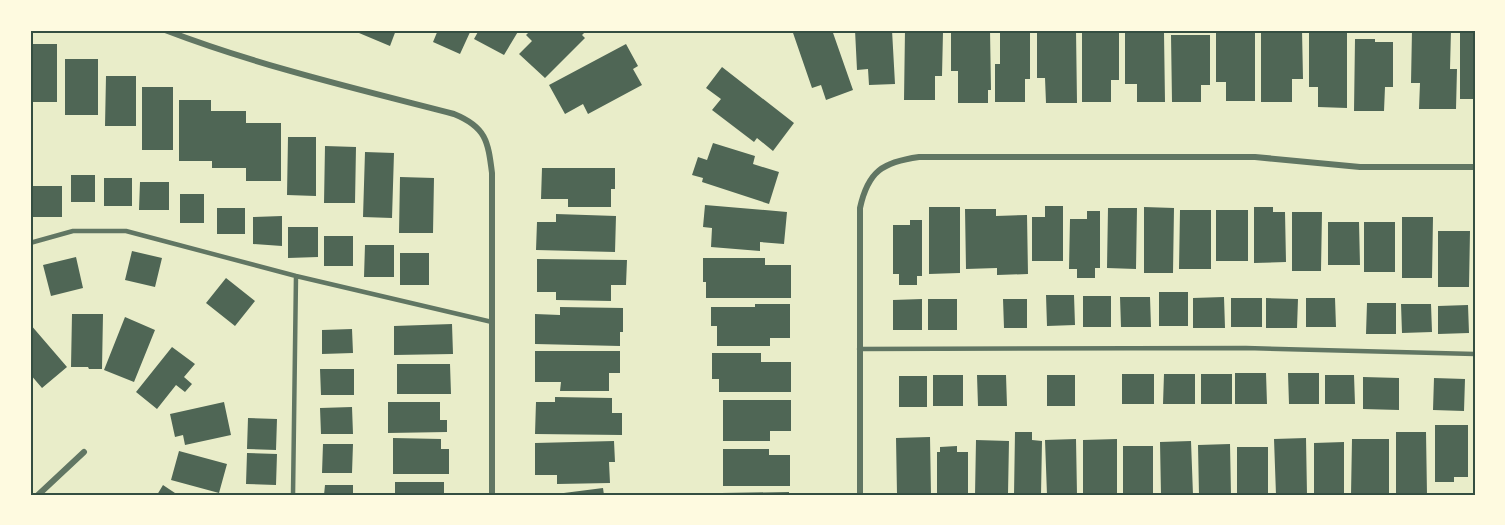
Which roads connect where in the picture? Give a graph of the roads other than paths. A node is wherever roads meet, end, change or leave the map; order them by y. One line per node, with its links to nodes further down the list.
1 (165, 30): 5 (street)
2 (1475, 167): 6 (street)
3 (30, 243): 4 (lane)
4 (296, 276): 5 (lane); 10 (lane)
5 (492, 322): 11 (street)
6 (859, 349): 7 (lane); 12 (street)
7 (1475, 354)
8 (84, 452): 9 (street)
9 (38, 495)
10 (293, 495)
11 (492, 495)
12 (860, 495)

